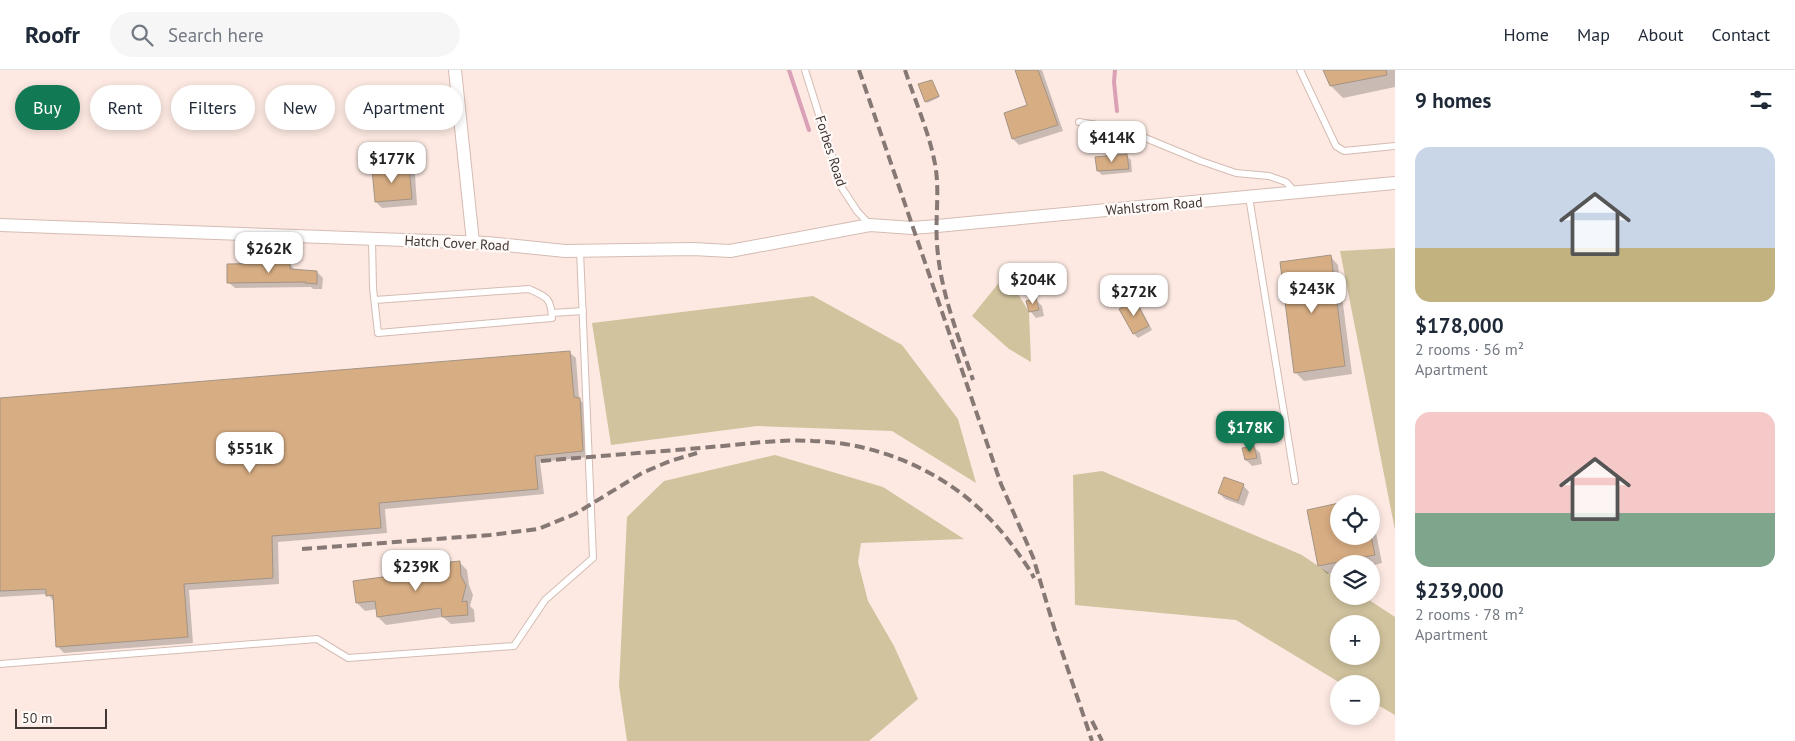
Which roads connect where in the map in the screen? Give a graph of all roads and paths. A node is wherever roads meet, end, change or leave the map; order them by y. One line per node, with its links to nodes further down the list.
1 (455, 70): 13 (street)
2 (806, 70): 10 (lane, Forbes Road)
3 (1300, 70): 5 (lane)
4 (1079, 122): 7 (lane)
5 (1395, 146)
6 (1395, 183): 7 (street, Wahlstrom Road)
7 (1296, 193): 8 (street, Wahlstrom Road)
8 (1249, 197): 11 (street, Wahlstrom Road); 18 (lane)
9 (0, 225): 12 (street, Hatch Cover Road)
10 (870, 225): 11 (street, Hatch Cover Road); 14 (street, Hatch Cover Road)
11 (912, 228)
12 (372, 238): 13 (street, Hatch Cover Road); 15 (lane)
13 (473, 242): 14 (street, Hatch Cover Road)
14 (580, 251): 16 (lane)
15 (375, 300): 17 (lane); 17 (lane)
16 (583, 311): 17 (lane); 19 (lane)
17 (552, 313)
18 (1295, 480)
19 (0, 664)

